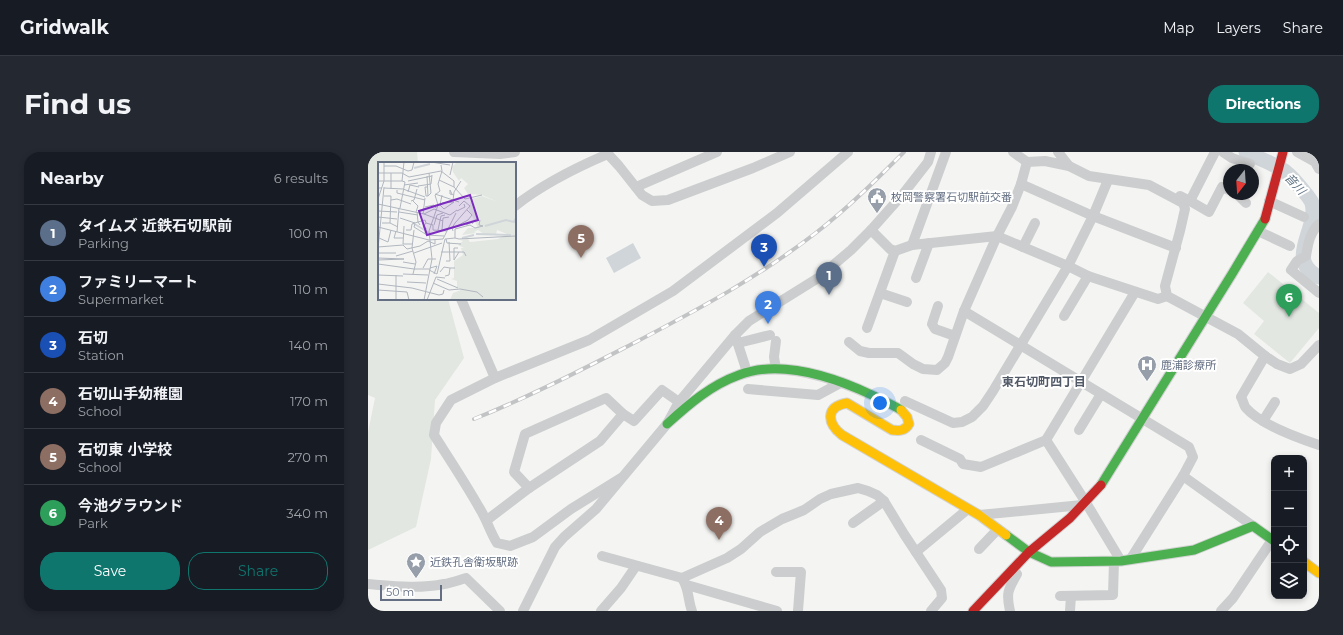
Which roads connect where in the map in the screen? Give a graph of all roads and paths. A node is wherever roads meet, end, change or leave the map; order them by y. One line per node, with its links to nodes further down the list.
1 (454, 152): 2 (street)
2 (509, 152)
3 (717, 152): 21 (street)
4 (790, 152): 21 (street)
5 (848, 152): 64 (street)
6 (931, 152): 33 (street)
7 (946, 152): 37 (street)
8 (1013, 152): 15 (street)
9 (1058, 152): 18 (street)
10 (1215, 152): 25 (street)
11 (1223, 152): 17 (street)
12 (1283, 152): 26 (street)
13 (1297, 152): 16 (street)
14 (608, 153): 21 (street); 28 (street)
15 (1027, 162): 18 (street); 20 (street)
16 (1318, 163)
17 (1250, 164)
18 (1069, 166): 19 (street)
19 (1108, 180): 23 (street); 29 (street)
20 (1021, 184): 29 (street); 35 (street)
21 (636, 187)
22 (1223, 187): 25 (street)
23 (1178, 200): 25 (street); 40 (street)
24 (1243, 200): 27 (street)
25 (1190, 201)
26 (1269, 201): 30 (street); 34 (street)
27 (1246, 203)
28 (516, 205)
29 (1093, 216): 40 (street); 42 (street)
30 (1304, 217)
31 (1035, 223): 39 (street)
32 (1319, 224): 47 (street)
33 (871, 230): 41 (street); 57 (street)
34 (1258, 231): 38 (street); 54 (street)
35 (997, 236): 36 (street); 39 (street); 52 (street)
36 (928, 243): 37 (street); 44 (street)
37 (912, 245): 41 (street)
38 (1290, 246)
39 (1023, 247): 42 (street)
40 (1176, 248): 48 (street)
41 (895, 251): 46 (street)
42 (1068, 266): 43 (street); 59 (street)
43 (1088, 276): 45 (street); 53 (street)
44 (916, 278)
45 (1135, 292): 48 (street); 65 (street)
46 (880, 293): 50 (street); 55 (street)
47 (1319, 293)
48 (1167, 296): 54 (street)
49 (461, 300): 64 (street)
50 (907, 302)
51 (938, 306): 56 (street)
52 (964, 311): 56 (street); 59 (street)
53 (1064, 316)
54 (1206, 316): 61 (street); 73 (street)
55 (867, 328)
56 (955, 336): 58 (street)
57 (737, 339): 62 (street); 63 (street); 70 (street)
58 (849, 342)
59 (1020, 345): 65 (street); 69 (street)
60 (1319, 345): 61 (street)
61 (1265, 356): 74 (street)
62 (776, 369): 63 (street); 66 (street)
63 (747, 372): 75 (street)
64 (495, 378): 87 (street)
65 (1080, 381): 68 (street); 78 (street)
66 (842, 382): 67 (street); 85 (street)
67 (748, 389)
68 (1101, 394): 73 (street); 76 (street)
69 (904, 401)
70 (679, 402): 72 (street); 75 (street)
71 (1275, 402): 74 (street)
72 (623, 414): 82 (street); 82 (street)
73 (1143, 419): 80 (street); 84 (street)
74 (1263, 421): 79 (street)
75 (666, 424): 81 (street)
76 (1079, 430)
77 (921, 440): 78 (street)
78 (1046, 440): 84 (street)
79 (1319, 445)
80 (1183, 476): 89 (street); 97 (street)
81 (621, 478): 87 (street); 107 (street)
82 (529, 488): 87 (street)
83 (884, 501): 88 (street); 94 (street); 103 (street)
84 (1083, 503): 86 (street); 95 (street); 97 (street)
85 (968, 508): 86 (street); 94 (street)
86 (979, 515): 90 (street)
87 (487, 520)
88 (853, 523)
89 (1253, 526): 91 (street); 97 (street)
90 (998, 529): 93 (street); 95 (street)
91 (1271, 539)
92 (1271, 543): 115 (street)
93 (979, 549)
94 (916, 552): 111 (street)
95 (1029, 552): 97 (street); 100 (street)
96 (602, 556): 99 (street)
97 (1121, 560): 114 (street)
98 (1305, 563): 102 (street)
99 (636, 566): 103 (street); 108 (street)
100 (1012, 570): 112 (street); 113 (street)
101 (776, 572): 110 (street)
102 (1319, 573)
103 (684, 582): 105 (street); 109 (street)
104 (368, 584): 106 (street)
105 (689, 609)
106 (500, 611)
107 (523, 611)
108 (601, 611)
109 (777, 611)
110 (798, 611)
111 (931, 611)
112 (973, 611)
113 (1010, 611)
114 (1070, 611)
115 (1221, 611)

